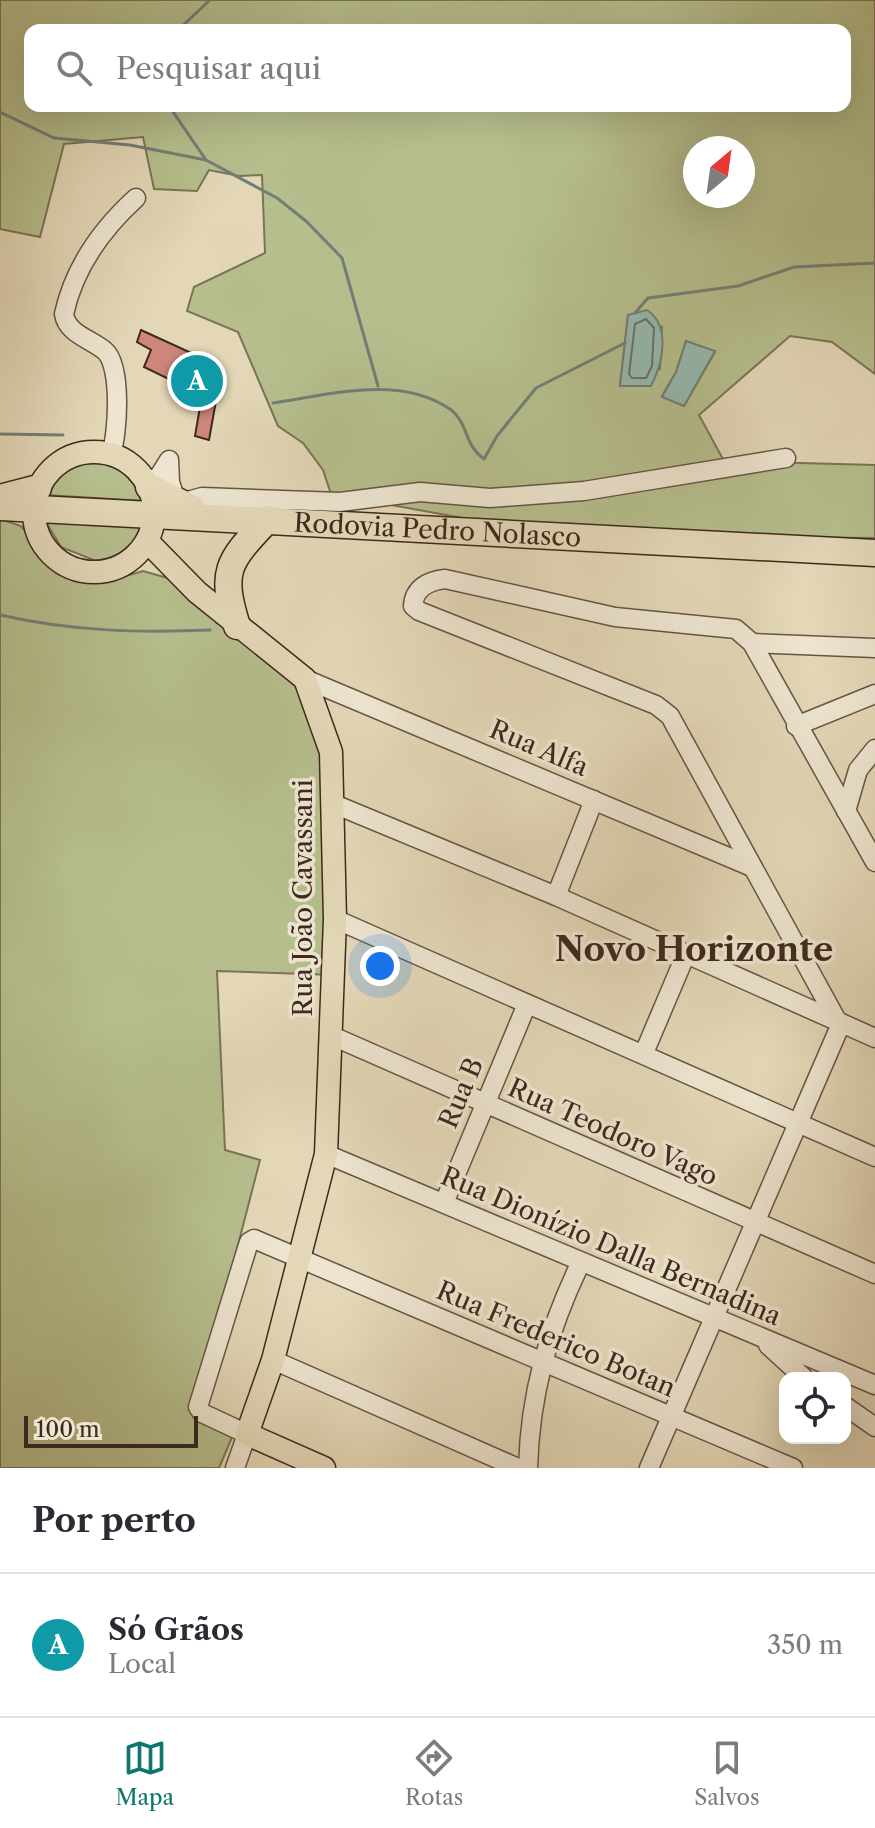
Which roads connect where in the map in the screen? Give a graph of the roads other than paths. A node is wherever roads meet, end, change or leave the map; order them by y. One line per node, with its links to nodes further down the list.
1 (136, 198): 2 (street)
2 (111, 454): 4 (main road); 7 (main road)
3 (786, 458): 10 (street)
4 (148, 485): 10 (highway)
5 (0, 498): 7 (highway)
6 (0, 507): 7 (highway, Rodovia Pedro Nolasco)
7 (36, 509): 8 (highway); 10 (highway, Rodovia Pedro Nolasco); 12 (main road)
8 (0, 515)
9 (268, 519): 10 (highway, Rodovia Pedro Nolasco); 11 (highway, Rodovia Pedro Nolasco); 14 (highway)
10 (158, 522): 12 (main road); 13 (main road)
11 (875, 553)
12 (128, 562): 13 (main road)
13 (197, 592): 14 (main road, Rua João Cavassani)
14 (237, 626): 17 (main road, Rua João Cavassani)
15 (752, 643): 16 (street); 19 (street); 25 (street)
16 (875, 648)
17 (305, 679): 21 (street, Rua Alfa); 22 (main road, Rua João Cavassani)
18 (875, 694): 19 (street)
19 (796, 726): 23 (street)
20 (875, 749): 23 (street)
21 (594, 800): 25 (street, Rua Alfa); 26 (street)
22 (334, 804): 26 (street); 27 (main road, Rua João Cavassani)
23 (846, 811): 24 (street)
24 (875, 862)
25 (752, 867): 30 (street)
26 (556, 896): 28 (street)
27 (335, 919): 29 (street); 31 (main road, Rua João Cavassani)
28 (686, 954): 30 (street); 33 (street)
29 (527, 1004): 33 (street); 34 (street, Rua B)
30 (840, 1026): 32 (street); 35 (street)
31 (330, 1035): 34 (street, Rua Teodoro Vago); 36 (main road, Rua João Cavassani)
32 (875, 1038)
33 (644, 1053): 35 (street)
34 (485, 1104): 38 (street, Rua B); 39 (street, Rua Teodoro Vago)
35 (799, 1124): 37 (street); 39 (street)
36 (326, 1154): 38 (street, Rua Dionízio Dalla Bernadina); 40 (main road, Rua João Cavassani)
37 (875, 1157)
38 (444, 1203): 41 (street, Rua Dionízio Dalla Bernadina)
39 (757, 1223): 42 (street, Rua Teodoro Vago); 43 (street)
40 (299, 1257): 45 (main road, Rua João Cavassani); 46 (street, Rua Frederico Botan); 52 (street)
41 (580, 1264): 43 (street, Rua Dionízio Dalla Bernadina); 46 (street)
42 (875, 1274)
43 (711, 1317): 44 (street, Rua Dionízio Dalla Bernadina); 50 (street)
44 (763, 1339): 47 (street); 48 (street, Rua Dionízio Dalla Bernadina)
45 (273, 1360): 52 (main road, Rua João Cavassani); 55 (street)
46 (541, 1362): 50 (street, Rua Frederico Botan); 56 (street)
47 (798, 1372)
48 (875, 1385)
49 (851, 1410): 51 (street)
50 (670, 1415): 57 (street); 58 (street, Rua Frederico Botan)
51 (875, 1427)
52 (247, 1434): 53 (street, Rua João Cavassani); 54 (main road)
53 (235, 1468)
54 (324, 1468)
55 (518, 1468)
56 (528, 1468)
57 (649, 1468)
58 (793, 1468)

